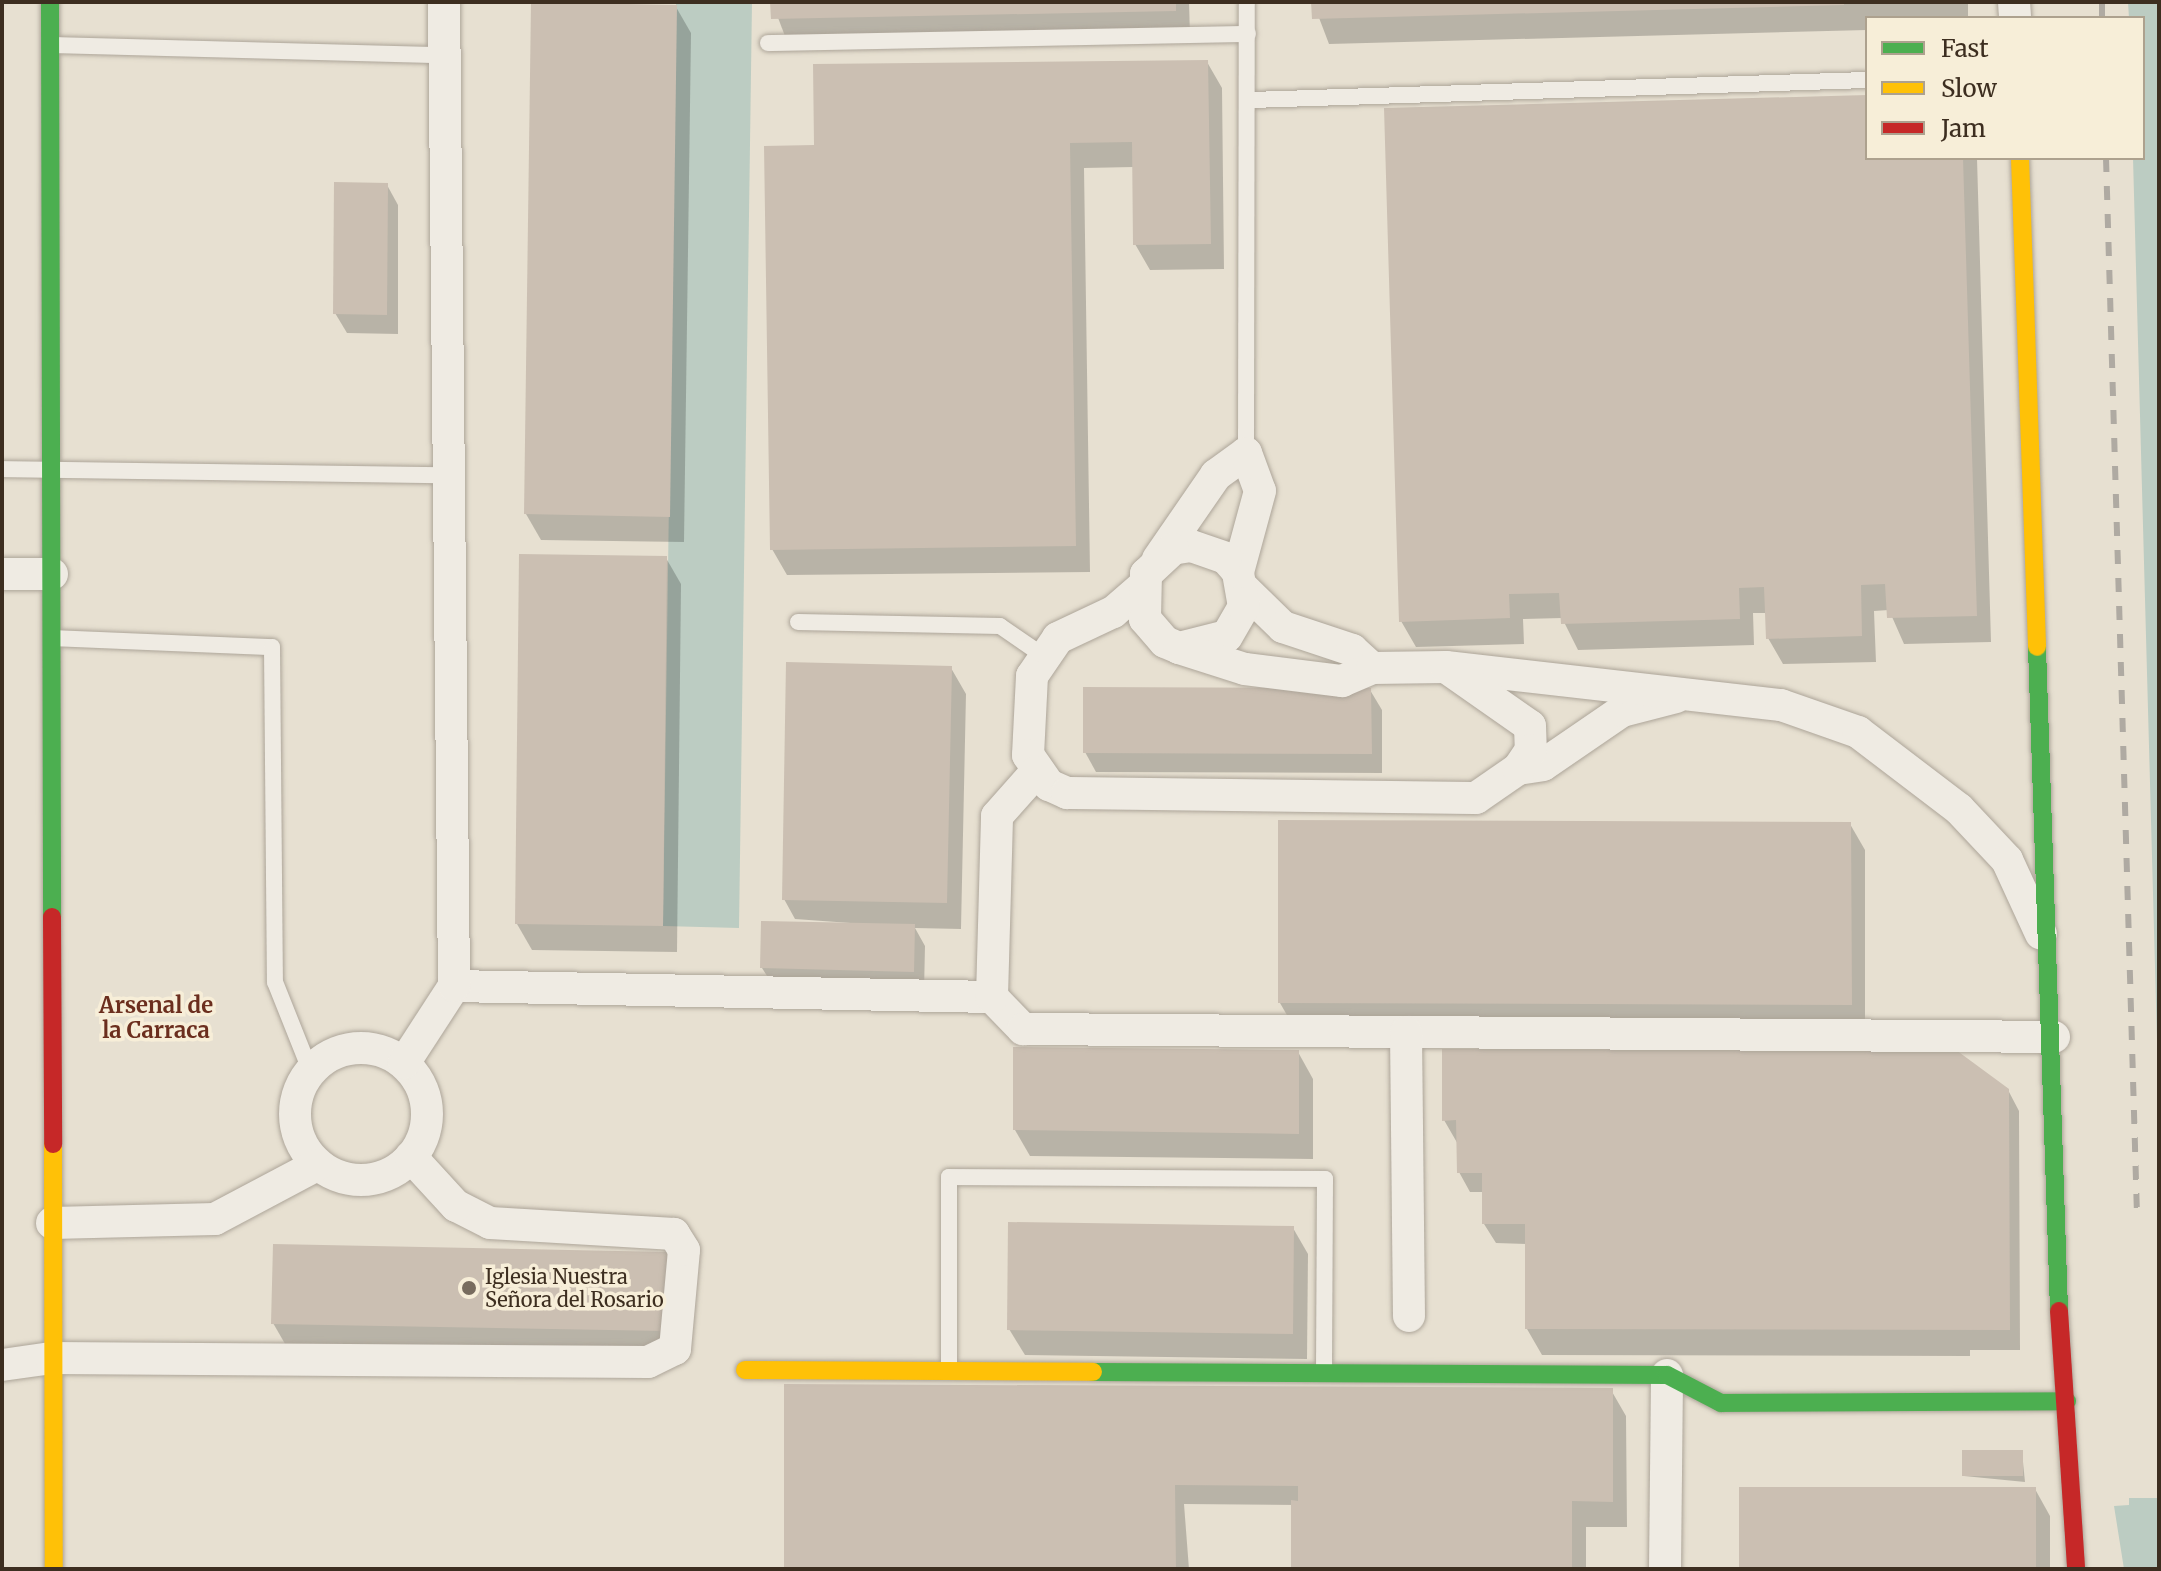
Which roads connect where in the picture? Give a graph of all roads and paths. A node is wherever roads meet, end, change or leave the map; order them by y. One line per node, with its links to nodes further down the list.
1 (50, 2): 6 (street)
2 (444, 2): 7 (street)
3 (1247, 2): 4 (lane)
4 (1248, 34): 5 (lane); 9 (lane)
5 (768, 43)
6 (50, 45): 7 (lane); 13 (street)
7 (444, 55): 14 (street)
8 (1865, 80): 9 (lane)
9 (1251, 100): 11 (lane)
10 (2020, 160): 29 (street)
11 (1246, 453): 15 (street); 18 (street)
12 (2, 469): 13 (lane)
13 (51, 470): 14 (lane); 17 (street)
14 (454, 475): 30 (street)
15 (1158, 559): 18 (street); 19 (street)
16 (2, 574): 17 (street)
17 (52, 574): 21 (street)
18 (1241, 580): 22 (street); 25 (street)
19 (1141, 588): 22 (street); 23 (street)
20 (798, 622): 23 (lane)
21 (52, 638): 35 (lane); 38 (street)
22 (1179, 648): 25 (street)
23 (1042, 655): 28 (street)
24 (1446, 667): 25 (street); 26 (street); 27 (street)
25 (1372, 668)
26 (1694, 692): 27 (street); 29 (street)
27 (1518, 769): 28 (street)
28 (1036, 772): 31 (street)
29 (2052, 965): 33 (street)
30 (454, 986): 31 (street); 34 (street)
31 (992, 997): 32 (street)
32 (1406, 1032): 33 (street); 39 (street)
33 (2054, 1037): 46 (street)
34 (404, 1063): 35 (street); 36 (street)
35 (310, 1070): 37 (street)
36 (411, 1157): 37 (street); 40 (street)
37 (317, 1165): 38 (street)
38 (52, 1223): 40 (street)
39 (1409, 1316)
40 (51, 1358): 41 (street); 47 (street)
41 (2, 1365)
42 (745, 1370): 43 (street)
43 (949, 1371): 44 (street); 44 (lane)
44 (1324, 1373): 45 (street)
45 (1667, 1375): 46 (street); 48 (street)
46 (2067, 1401): 49 (street)
47 (54, 1569)
48 (1665, 1569)
49 (2076, 1569)

